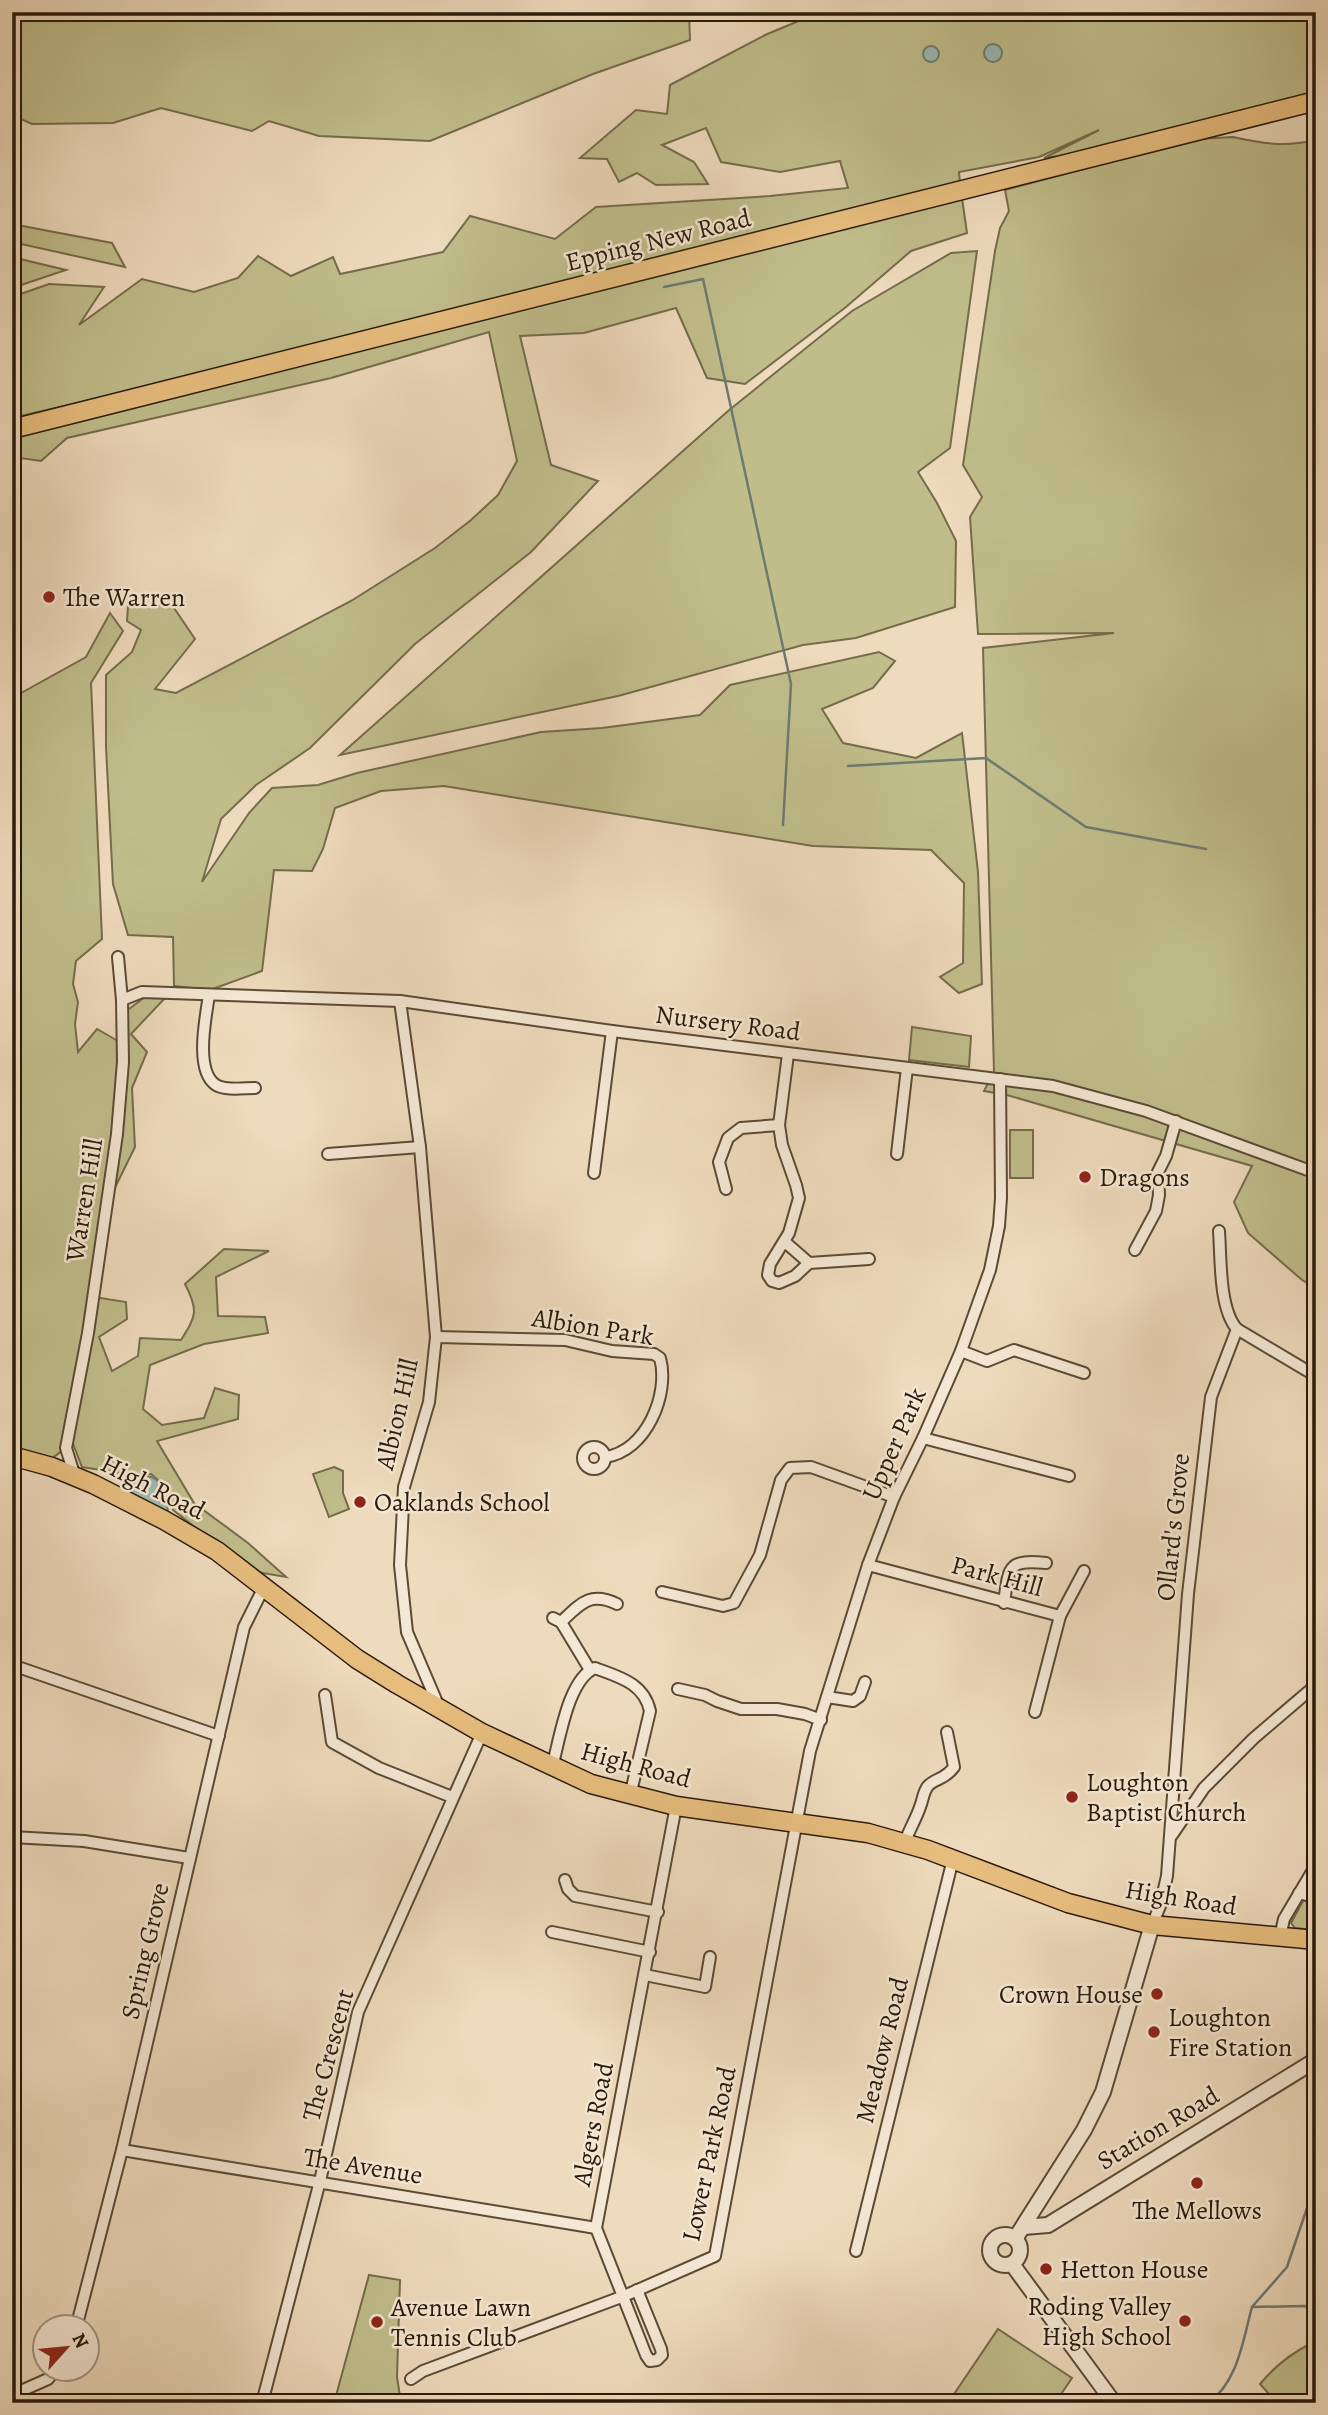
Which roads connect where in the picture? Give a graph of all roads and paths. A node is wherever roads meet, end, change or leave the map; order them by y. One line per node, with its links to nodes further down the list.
1 (1316, 102): 2 (main road, Epping New Road)
2 (12, 429)
3 (118, 957): 5 (street, Warren Hill)
4 (209, 995): 5 (street, Nursery Road); 6 (street, Nursery Road); 11 (street)
5 (122, 1000): 31 (street, Warren Hill)
6 (400, 1001): 7 (street, Nursery Road); 14 (street, Albion Hill)
7 (612, 1031): 8 (street, Nursery Road); 17 (street)
8 (788, 1054): 9 (street, Nursery Road); 13 (street)
9 (907, 1068): 10 (street, Nursery Road); 16 (street)
10 (1000, 1079): 12 (street, Nursery Road); 27 (street, Upper Park)
11 (255, 1088)
12 (1176, 1121): 18 (street, Nursery Road); 22 (street)
13 (779, 1125): 19 (street); 21 (street)
14 (420, 1147): 15 (street); 26 (street, Albion Hill)
15 (328, 1154)
16 (897, 1154)
17 (594, 1173)
18 (1316, 1174)
19 (726, 1189)
20 (1219, 1231): 25 (street)
21 (785, 1242): 24 (street); 24 (street)
22 (1135, 1250)
23 (869, 1259): 24 (street)
24 (809, 1263)
25 (1237, 1329): 29 (street); 65 (street, Ollard's Grove)
26 (436, 1337): 33 (street, Albion Park); 53 (street, Albion Hill)
27 (961, 1351): 28 (street); 30 (street, Upper Park)
28 (1084, 1373)
29 (1316, 1376)
30 (923, 1438): 35 (street); 37 (street, Upper Park)
31 (66, 1448): 34 (street, Warren Hill); 36 (street, Warren Hill)
32 (12, 1456): 34 (main road, High Road)
33 (605, 1457)
34 (52, 1467): 36 (main road, High Road)
35 (1063, 1470)
36 (75, 1477): 41 (main road, High Road)
37 (894, 1497): 39 (street, Upper Park); 42 (street)
38 (1046, 1563): 43 (street)
39 (868, 1565): 43 (street, Park Hill); 52 (street, Upper Park)
40 (1084, 1571): 45 (street)
41 (264, 1587): 53 (main road, High Road); 58 (street, Spring Grove)
42 (662, 1591)
43 (1004, 1602): 45 (street, Park Hill)
44 (617, 1604): 47 (street)
45 (1060, 1616): 54 (street, Park Hill)
46 (12, 1665): 58 (street)
47 (590, 1670): 59 (street); 60 (street)
48 (865, 1682): 52 (street)
49 (1316, 1685): 65 (street)
50 (678, 1689): 55 (street)
51 (326, 1695): 61 (street)
52 (827, 1697): 55 (street, Upper Park)
53 (436, 1707): 57 (main road, High Road)
54 (1035, 1712)
55 (821, 1720): 63 (street, Upper Park)
56 (947, 1732): 66 (street)
57 (482, 1733): 59 (main road, High Road); 61 (street, The Crescent)
58 (219, 1736): 67 (street, Spring Grove)
59 (552, 1767): 60 (main road, High Road)
60 (630, 1796): 62 (main road, High Road)
61 (452, 1797): 83 (street, The Crescent)
62 (676, 1805): 63 (main road, High Road); 73 (street, Algers Road)
63 (797, 1824): 66 (main road, High Road); 88 (street, Lower Park Road)
64 (12, 1837): 67 (street)
65 (1171, 1837): 74 (street, Ollard's Grove)
66 (905, 1842): 68 (main road, High Road)
67 (190, 1858): 82 (street, Spring Grove)
68 (953, 1859): 74 (main road, High Road); 86 (street, Meadow Road)
69 (1316, 1865): 71 (street)
70 (565, 1880): 73 (street)
71 (1299, 1893): 72 (street); 76 (street)
72 (1316, 1893)
73 (658, 1912): 78 (street, Algers Road)
74 (1152, 1926): 76 (main road, High Road); 85 (street)
75 (552, 1932): 78 (street)
76 (1280, 1937): 77 (main road, High Road)
77 (1316, 1940)
78 (650, 1952): 80 (street, Algers Road)
79 (710, 1957): 80 (street)
80 (645, 1975): 84 (street, Algers Road)
81 (1316, 2060): 85 (street, Station Road)
82 (122, 2150): 83 (street, The Avenue); 90 (street, Spring Grove)
83 (320, 2181): 84 (street, The Avenue); 94 (street, The Crescent)
84 (596, 2228): 89 (street)
85 (1020, 2233): 87 (street); 87 (street)
86 (856, 2251)
87 (1012, 2264): 95 (street)
88 (638, 2290): 89 (street, Lower Park Road); 89 (street)
89 (624, 2296): 91 (street, Lower Park Road)
90 (80, 2314)
91 (411, 2379)
92 (37, 2384): 93 (street)
93 (12, 2395)
94 (262, 2403)
95 (1114, 2403)

